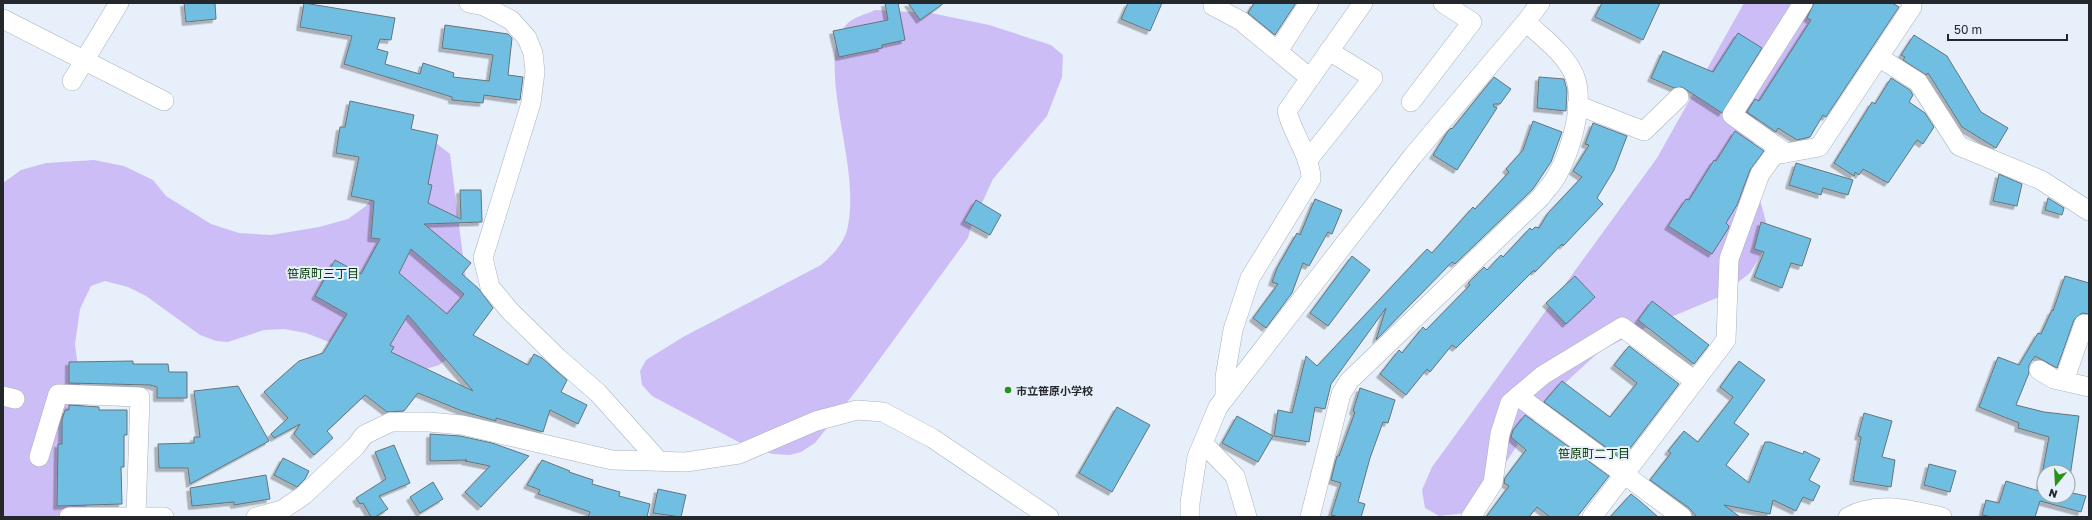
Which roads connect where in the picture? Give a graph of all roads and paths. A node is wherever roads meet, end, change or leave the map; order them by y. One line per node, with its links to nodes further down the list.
1 (118, 3): 15 (street)
2 (469, 3): 34 (street)
3 (1213, 3): 12 (street)
4 (1309, 3): 12 (street)
5 (1363, 3): 13 (street)
6 (1443, 3): 20 (street)
7 (1540, 3): 11 (street)
8 (1803, 3): 22 (street)
9 (1912, 3): 14 (street)
10 (3, 19): 15 (street)
11 (1526, 22): 21 (street); 31 (street)
12 (1278, 51): 16 (street)
13 (1330, 51): 16 (street); 23 (street)
14 (1880, 58): 22 (street); 24 (street)
15 (84, 61): 17 (street); 19 (street)
16 (1310, 78): 23 (street)
17 (72, 80)
18 (1679, 97): 21 (street)
19 (164, 101)
20 (1411, 102)
21 (1577, 105): 43 (street)
22 (1786, 153): 27 (street)
23 (1307, 161): 31 (street)
24 (2089, 211)
25 (2084, 324): 28 (street)
26 (2039, 370): 28 (street)
27 (1695, 381): 30 (street); 35 (street)
28 (2064, 381): 29 (street)
29 (2089, 387)
30 (1518, 396): 35 (street); 44 (street)
31 (1225, 398): 32 (street)
32 (1203, 443): 41 (street); 42 (street)
33 (39, 457): 36 (street)
34 (659, 461): 39 (street); 40 (street)
35 (1625, 474): 45 (street); 46 (street)
36 (136, 516): 37 (street); 38 (street)
37 (69, 517)
38 (164, 517)
39 (256, 517)
40 (1049, 517)
41 (1190, 517)
42 (1247, 517)
43 (1310, 517)
44 (1471, 517)
45 (1592, 517)
46 (1682, 517)
47 (1848, 517): 48 (street)
48 (1942, 517)

